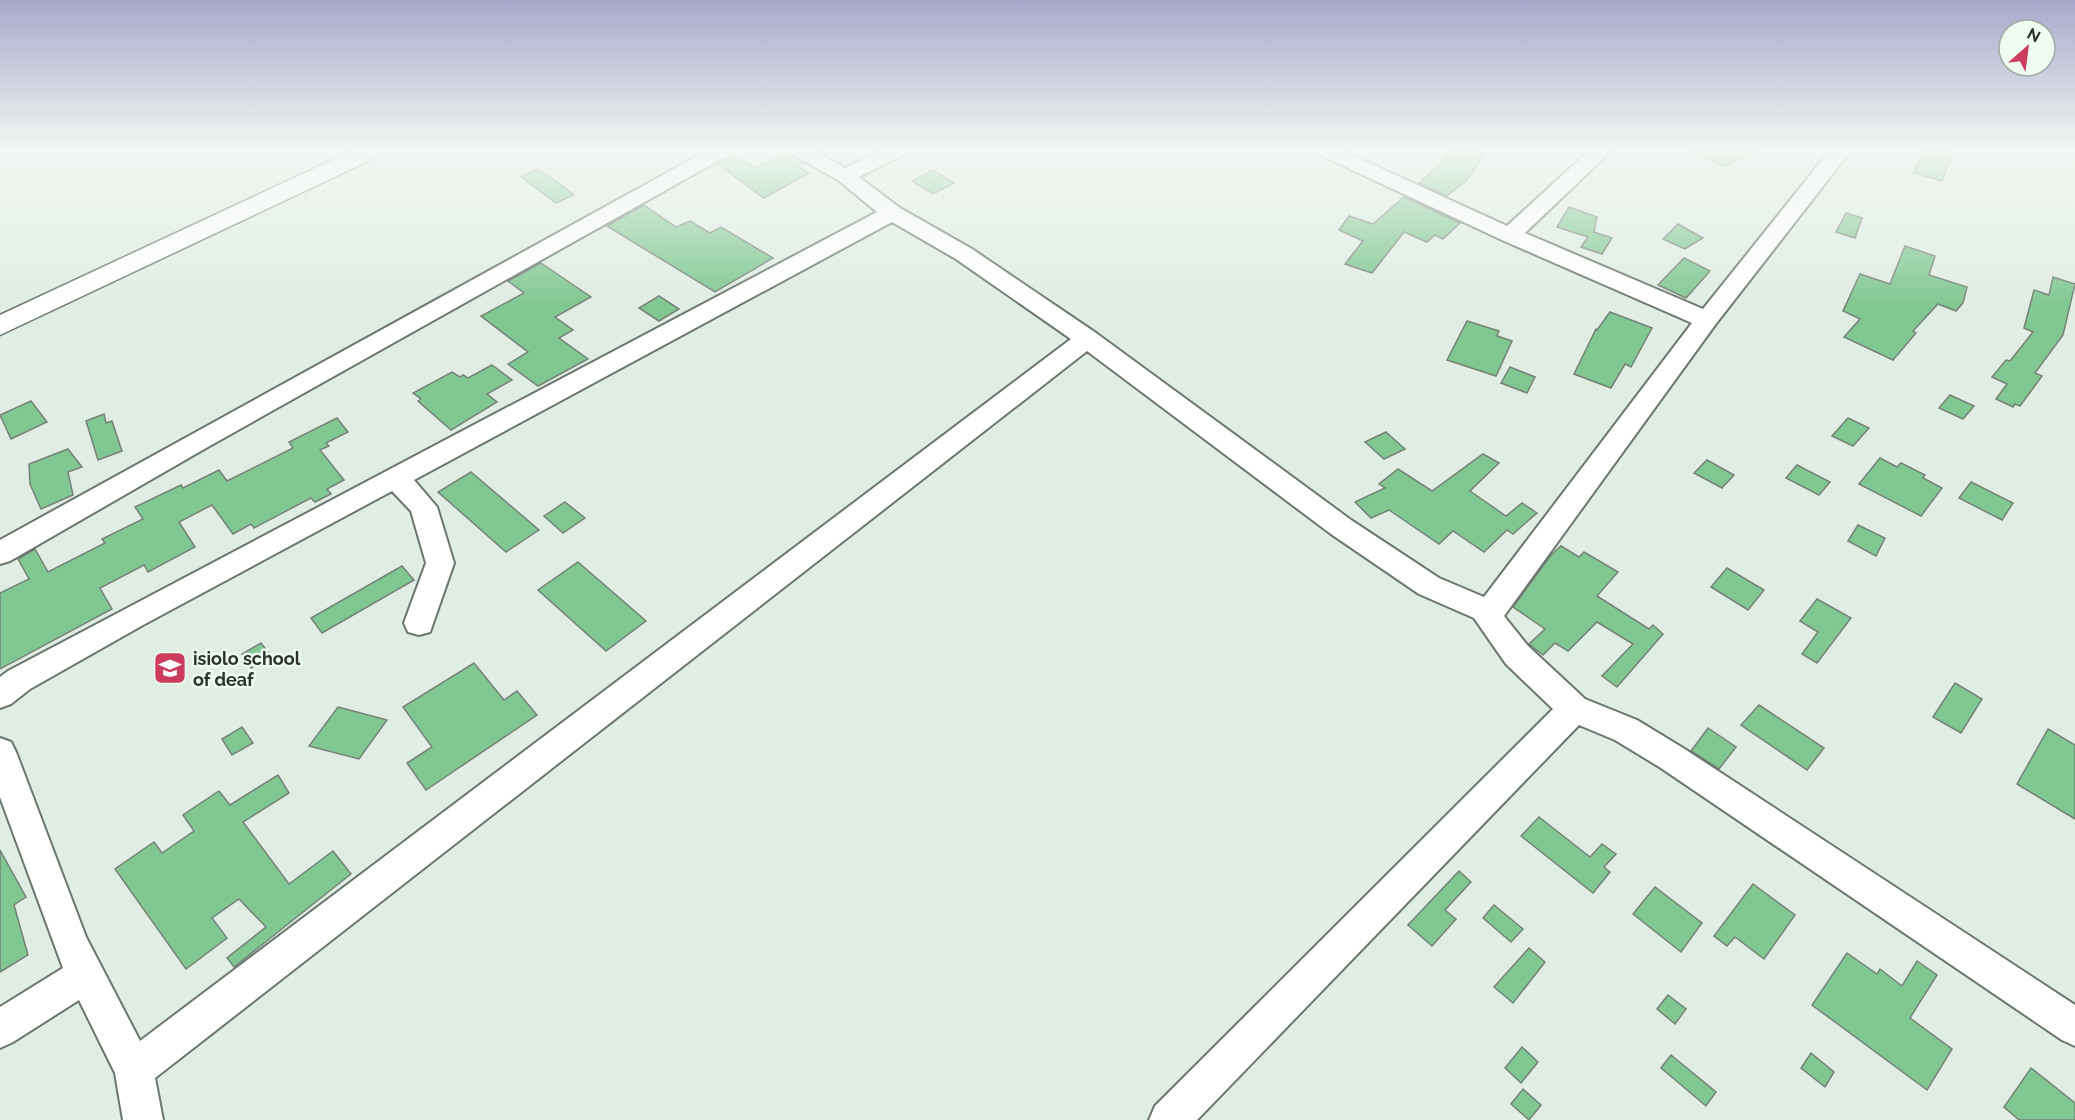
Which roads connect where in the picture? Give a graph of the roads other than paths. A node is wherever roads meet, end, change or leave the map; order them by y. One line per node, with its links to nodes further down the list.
1 (264, 201): 10 (highway)
2 (630, 201): 13 (street)
3 (877, 201): 7 (street)
4 (1435, 201): 8 (street)
5 (1547, 201): 8 (street)
6 (1801, 201): 9 (street)
7 (892, 213): 11 (street); 12 (street)
8 (1510, 236): 9 (street)
9 (1707, 320): 14 (street)
10 (0, 326)
11 (1087, 339): 14 (street); 22 (street)
12 (396, 478): 15 (street); 16 (street)
13 (0, 553)
14 (1489, 612): 17 (street)
15 (419, 622)
16 (0, 695)
17 (1574, 709): 20 (street); 24 (street)
18 (0, 752): 19 (street)
19 (85, 975): 21 (street); 22 (street)
20 (2075, 1027)
21 (0, 1029)
22 (134, 1070): 23 (street)
23 (143, 1120)
24 (1169, 1120)

